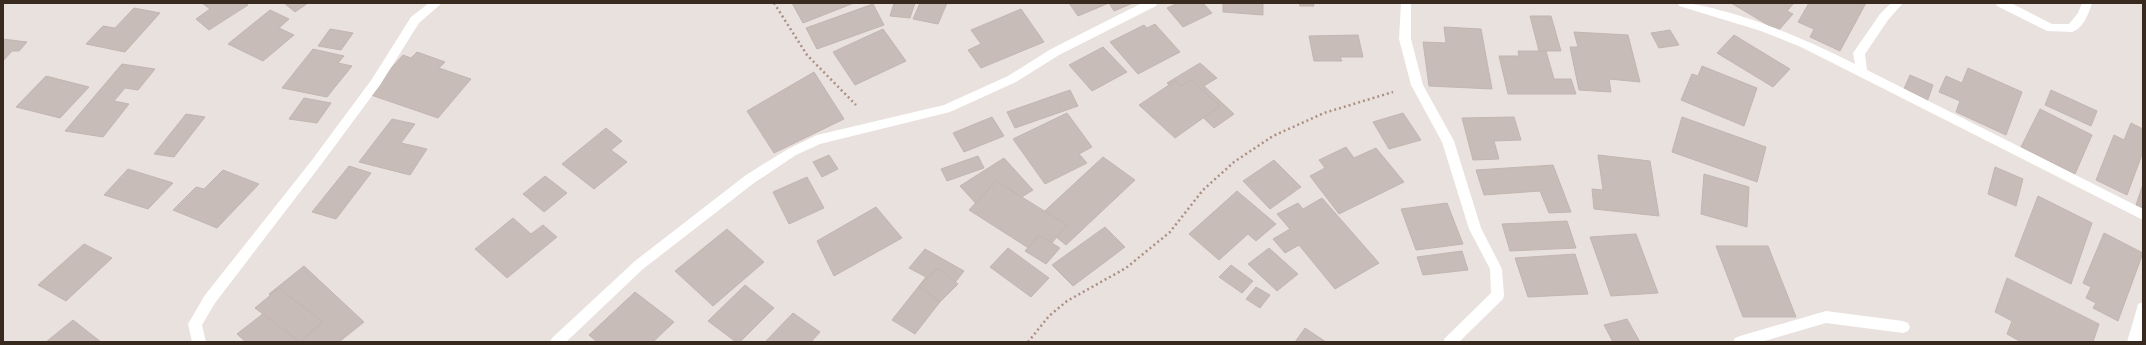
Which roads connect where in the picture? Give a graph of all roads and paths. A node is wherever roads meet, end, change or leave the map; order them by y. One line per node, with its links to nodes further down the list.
1 (438, 3): 15 (street)
2 (774, 3): 11 (path)
3 (1152, 3): 11 (street)
4 (1406, 3): 10 (street)
5 (1683, 3): 9 (street)
6 (1898, 3): 9 (street)
7 (2001, 3): 8 (street)
8 (2087, 3)
9 (1862, 72): 12 (street)
10 (1417, 85): 17 (path); 18 (street)
11 (878, 126): 16 (street)
12 (2143, 215)
13 (2143, 308): 20 (street)
14 (1903, 327): 19 (street)
15 (199, 342)
16 (556, 342)
17 (1028, 342)
18 (1450, 342)
19 (1740, 342)
20 (2134, 342)

